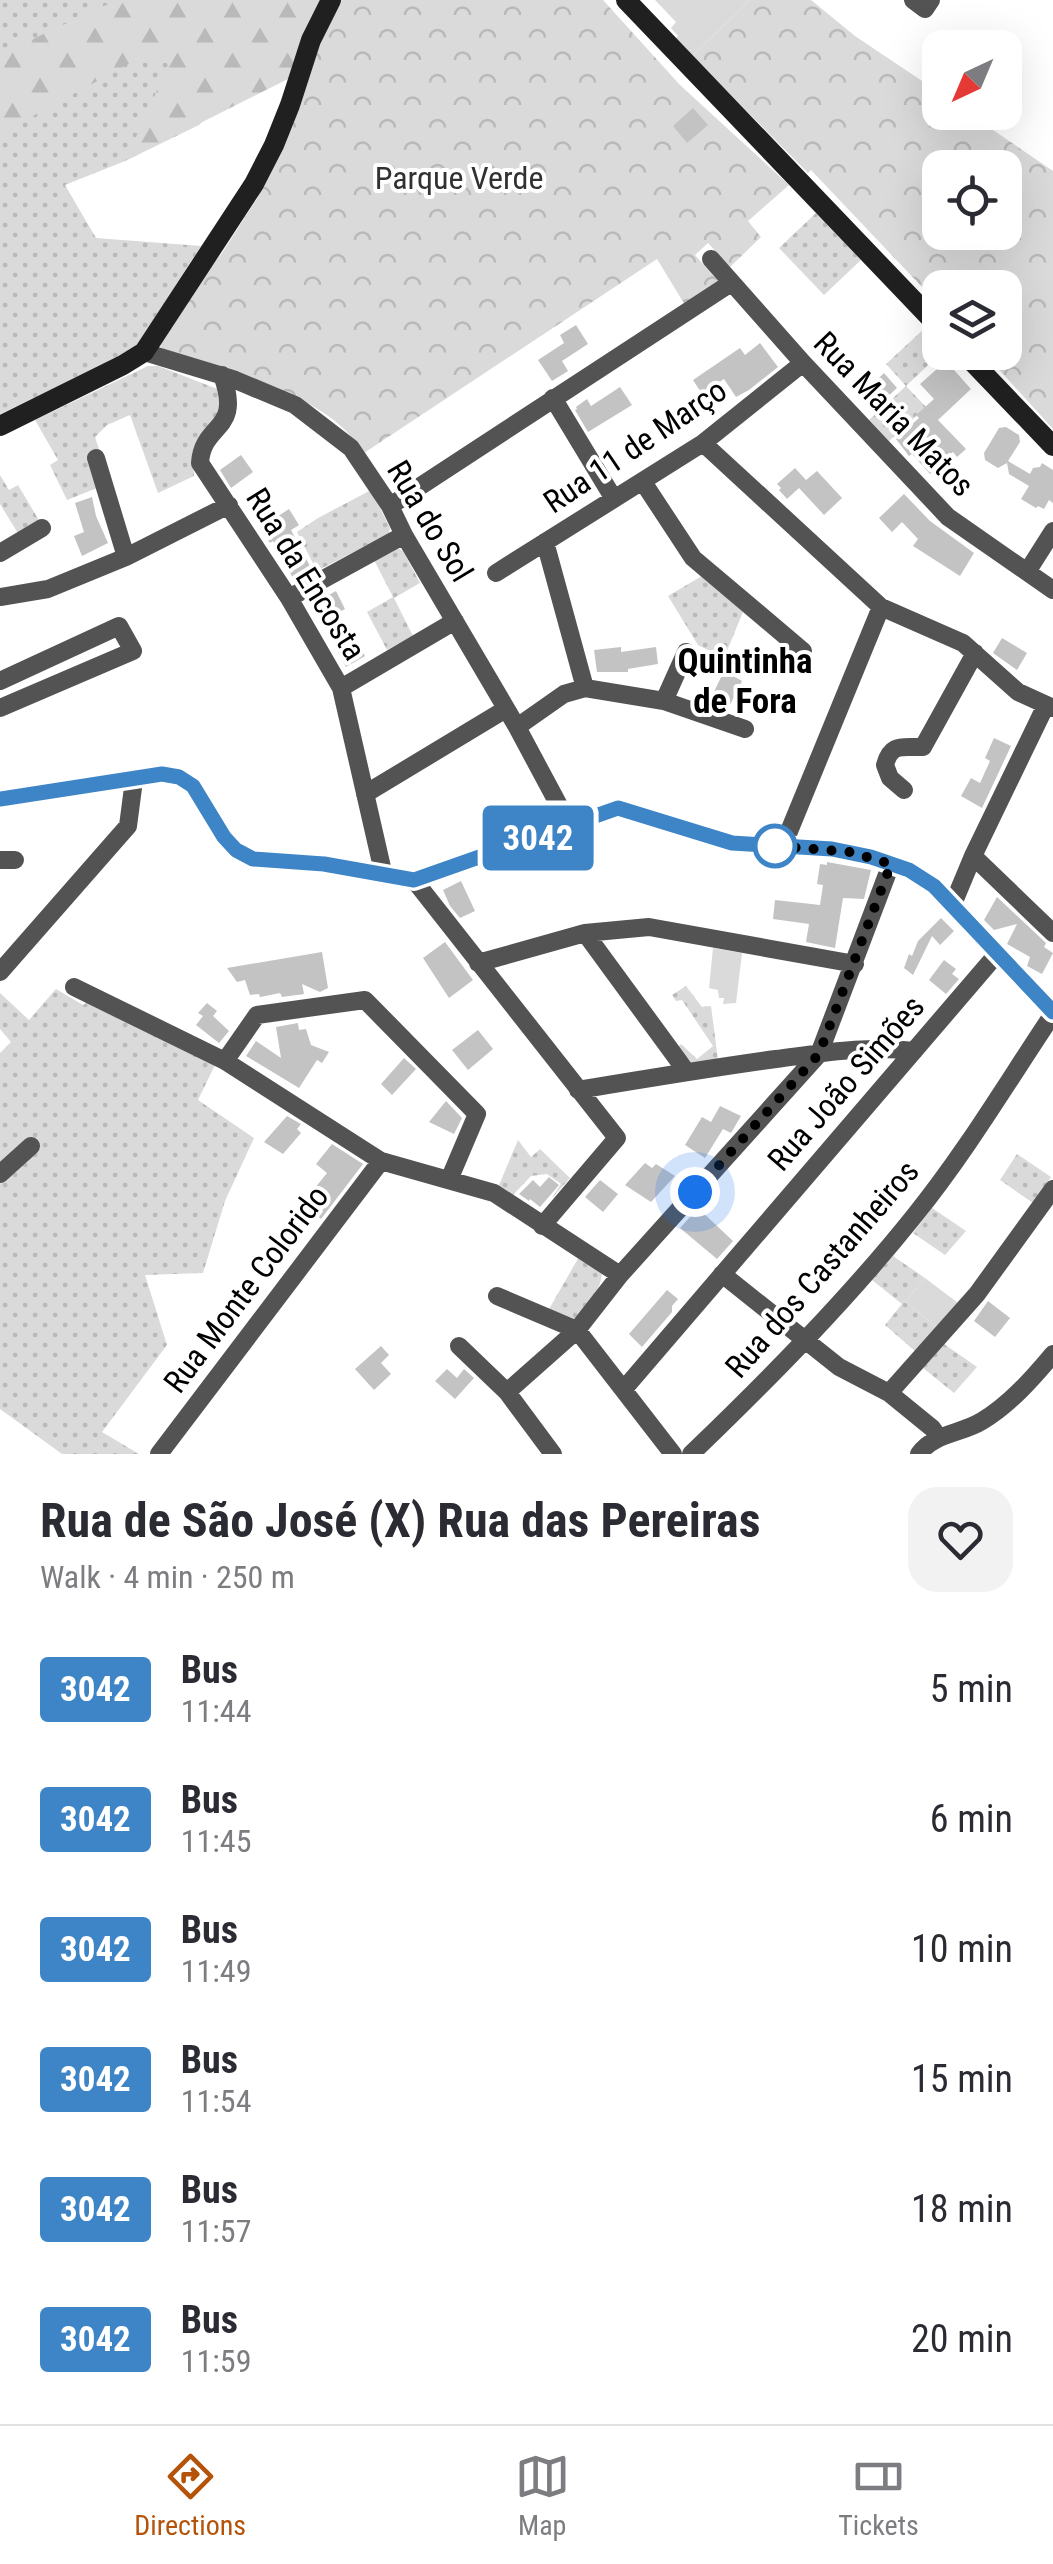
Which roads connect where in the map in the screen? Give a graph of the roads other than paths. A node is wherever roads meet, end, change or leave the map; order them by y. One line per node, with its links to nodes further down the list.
1 (332, 0): 8 (street)
2 (626, 0): 7 (street)
3 (913, 0): 4 (street)
4 (931, 0)
5 (710, 259): 6 (street, Rua Maria Matos)
6 (730, 283): 9 (street, Rua Maria Matos); 12 (street)
7 (922, 309)
8 (144, 352): 11 (street, Rua do Sol); 13 (street)
9 (803, 362): 14 (street, Rua 11 de Março); 27 (street, Rua Maria Matos)
10 (981, 370): 15 (street)
11 (222, 375): 19 (street, Rua da Encosta); 20 (street, Rua do Sol)
12 (554, 398): 18 (street); 20 (street)
13 (1, 421)
14 (703, 443): 17 (street, Rua 11 de Março); 32 (street)
15 (1053, 446)
16 (96, 458): 26 (street)
17 (643, 482): 18 (street, Rua 11 de Março); 35 (street)
18 (614, 498): 24 (street, Rua 11 de Março)
19 (229, 506): 26 (street); 31 (street, Rua da Encosta)
20 (390, 506): 23 (street, Rua do Sol)
21 (42, 528): 25 (street)
22 (1053, 531): 27 (street)
23 (404, 534): 31 (street); 33 (street, Rua do Sol)
24 (545, 542): 28 (street, Rua 11 de Março); 39 (street)
25 (0, 553)
26 (126, 557): 30 (street)
27 (1027, 572): 29 (street, Rua Maria Matos)
28 (496, 573)
29 (1053, 590)
30 (0, 597)
31 (289, 598): 38 (street, Rua da Encosta)
32 (881, 606): 36 (street); 51 (street)
33 (455, 621): 38 (street); 43 (street, Rua do Sol)
34 (686, 652): 40 (street)
35 (802, 652)
36 (976, 653): 41 (street); 47 (street)
37 (0, 681): 42 (street)
38 (341, 688): 48 (street, Rua da Encosta)
39 (585, 688): 40 (street); 44 (street)
40 (664, 702): 45 (street)
41 (1049, 707): 52 (street)
42 (0, 708)
43 (506, 710): 44 (street, Rua do Sol); 48 (street)
44 (517, 728): 50 (street, Rua do Sol)
45 (745, 729)
46 (134, 780): 49 (street); 54 (street); 62 (street)
47 (904, 790)
48 (365, 794): 54 (street, Rua da Encosta)
49 (0, 799)
50 (570, 826): 51 (street); 55 (street)
51 (783, 846): 53 (street)
52 (973, 856): 56 (street); 58 (street)
53 (891, 864): 56 (street); 61 (street)
54 (384, 876): 55 (street)
55 (414, 880): 60 (street)
56 (953, 904): 59 (street)
57 (585, 933): 60 (street); 61 (street); 69 (street)
58 (1053, 934)
59 (997, 954): 65 (street); 66 (street, Rua João Simões)
60 (478, 963): 70 (street)
61 (854, 964): 67 (street)
62 (0, 972)
63 (1053, 982): 65 (street, Rua dos Castanheiros)
64 (74, 987): 68 (street)
65 (1050, 1009): 81 (street, Rua dos Castanheiros)
66 (914, 1051): 67 (street); 77 (street, Rua João Simões)
67 (819, 1054): 69 (street); 78 (street)
68 (225, 1060): 72 (street); 74 (street)
69 (686, 1071): 70 (street)
70 (578, 1090): 76 (street)
71 (31, 1146): 73 (street)
72 (382, 1160): 74 (street); 88 (street, Rua Monte Colorido)
73 (0, 1174)
74 (449, 1180): 76 (street)
75 (1053, 1189): 86 (street)
76 (542, 1226): 78 (street)
77 (722, 1274): 81 (street); 84 (street, Rua João Simões)
78 (620, 1276): 80 (street)
79 (497, 1296): 80 (street)
80 (577, 1330): 84 (street); 85 (street)
81 (804, 1339): 86 (street); 91 (street, Rua dos Castanheiros)
82 (459, 1346): 85 (street)
83 (1053, 1354): 87 (street)
84 (624, 1388): 90 (street)
85 (507, 1392): 89 (street)
86 (889, 1393): 87 (street)
87 (940, 1438): 92 (street)
88 (160, 1454)
89 (553, 1454)
90 (674, 1454)
91 (691, 1454)
92 (919, 1454)

